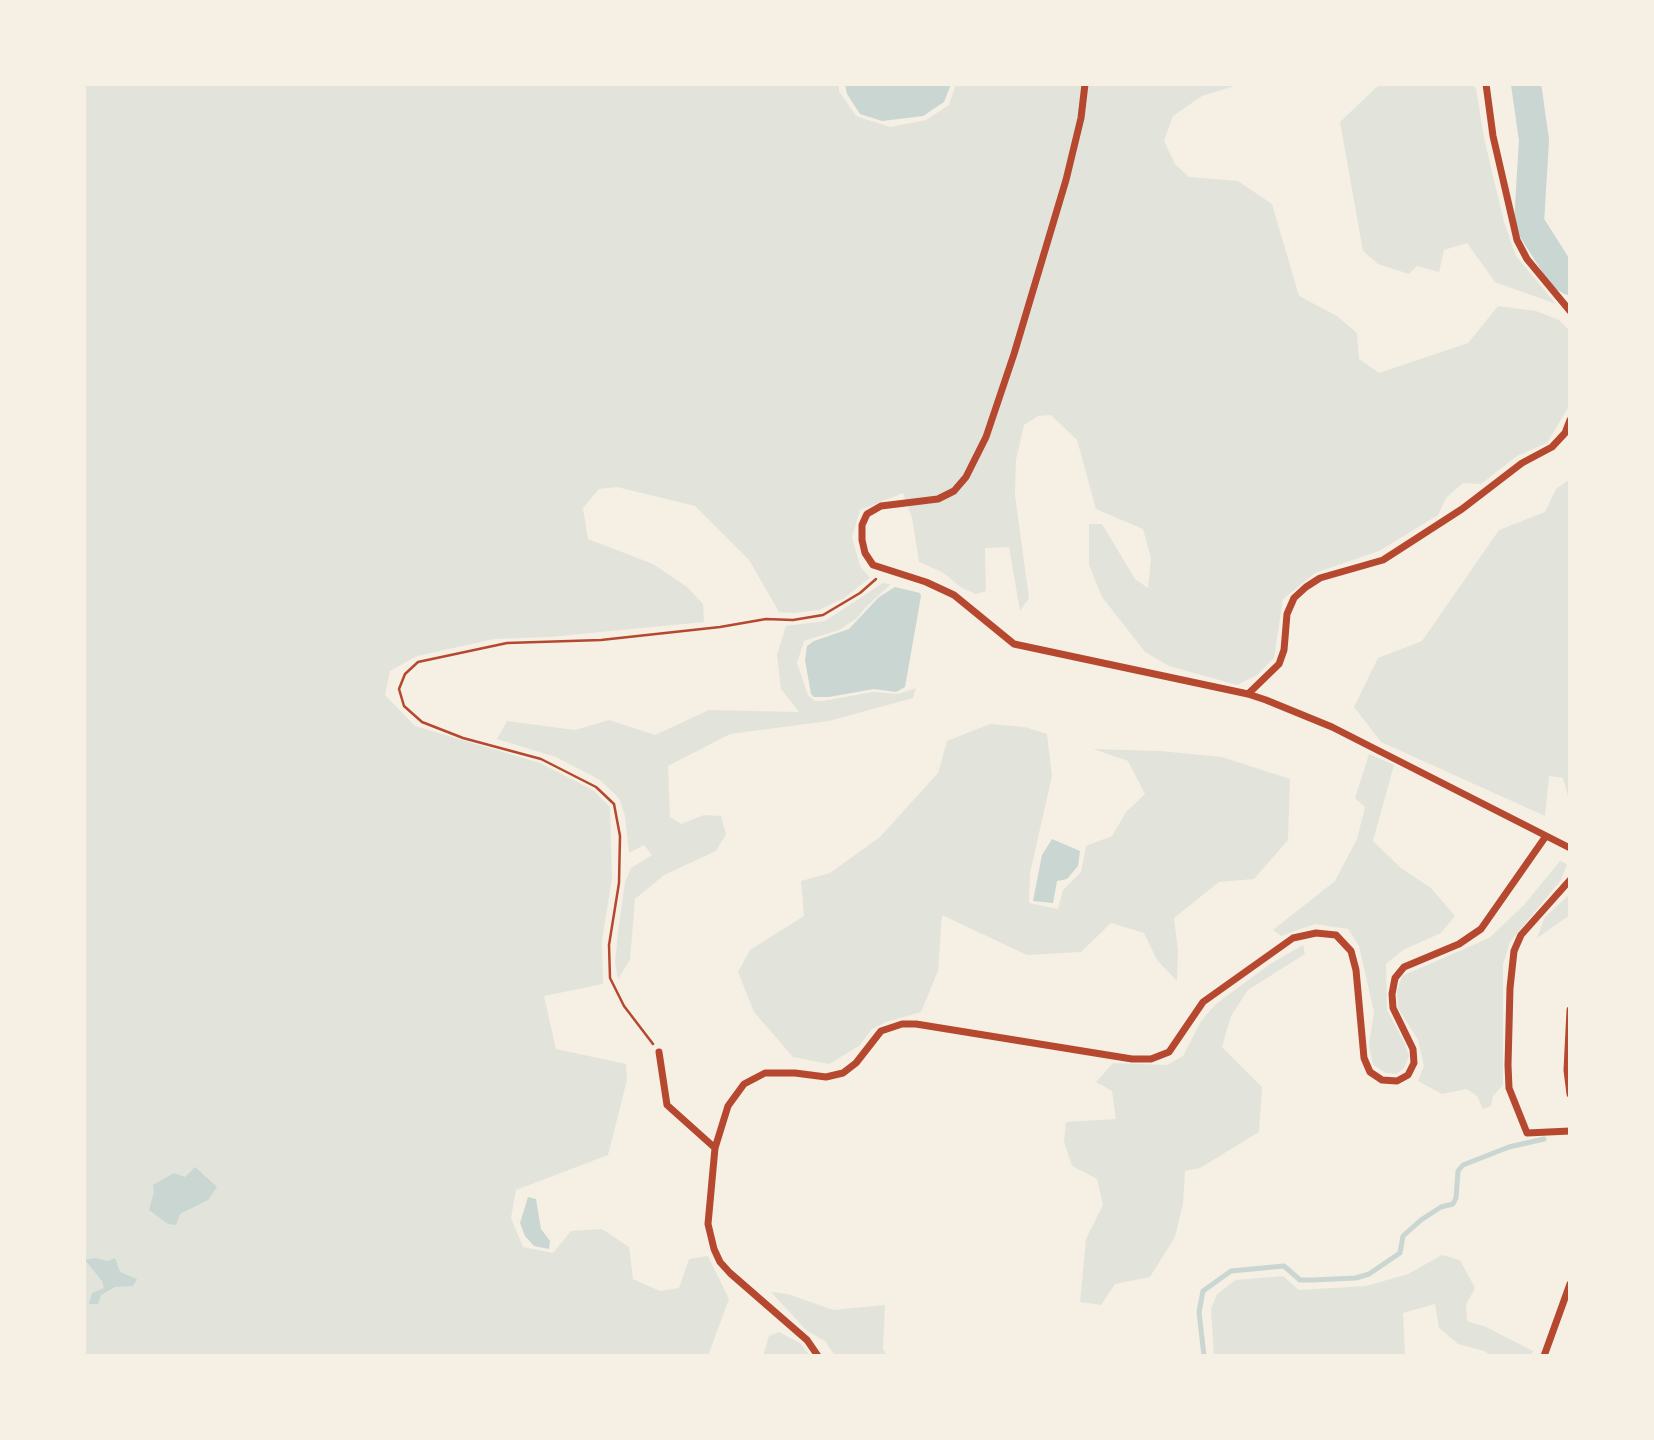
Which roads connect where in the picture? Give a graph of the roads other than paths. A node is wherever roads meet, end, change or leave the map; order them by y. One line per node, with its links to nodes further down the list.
1 (1085, 84): 5 (street)
2 (1486, 84): 3 (street)
3 (1570, 311)
4 (1570, 420): 5 (street)
5 (1248, 694): 6 (street)
6 (1546, 836): 7 (street); 13 (street)
7 (1570, 848)
8 (1570, 880): 12 (street)
9 (1570, 1010): 11 (street)
10 (659, 1052): 13 (street)
11 (1570, 1094)
12 (1570, 1130)
13 (715, 1148): 15 (street)
14 (1570, 1284): 16 (street)
15 (818, 1356)
16 (1544, 1356)

